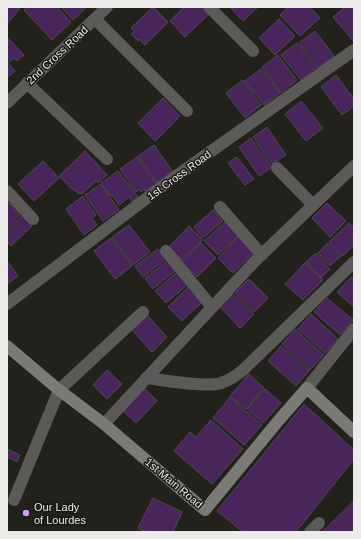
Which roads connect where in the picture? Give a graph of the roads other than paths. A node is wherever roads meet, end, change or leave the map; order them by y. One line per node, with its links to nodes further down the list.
1 (107, 7): 3 (street, 2nd Cross Road)
2 (210, 7): 5 (street)
3 (95, 19): 6 (street, 2nd Cross Road); 8 (street)
4 (354, 50): 19 (street, 1st Cross Road)
5 (253, 51)
6 (27, 84): 7 (street, 2nd Cross Road); 9 (street)
7 (7, 103)
8 (186, 111)
9 (107, 159)
10 (354, 166): 13 (street)
11 (277, 168): 13 (street)
12 (7, 191): 15 (street)
13 (313, 205): 17 (street)
14 (220, 207): 17 (street)
15 (33, 219)
16 (166, 251): 20 (street)
17 (262, 255): 20 (street)
18 (354, 262): 24 (street)
19 (7, 304)
20 (212, 307): 24 (street)
21 (143, 312): 26 (street)
22 (354, 329): 25 (street)
23 (7, 346): 26 (street, 1st Main Road)
24 (146, 378): 27 (street)
25 (307, 388): 27 (street, 1st Main Road); 28 (street)
26 (59, 390): 27 (street, 1st Main Road); 29 (street)
27 (104, 424)
28 (354, 432)
29 (14, 500)
30 (319, 523): 31 (street)
31 (310, 532)

